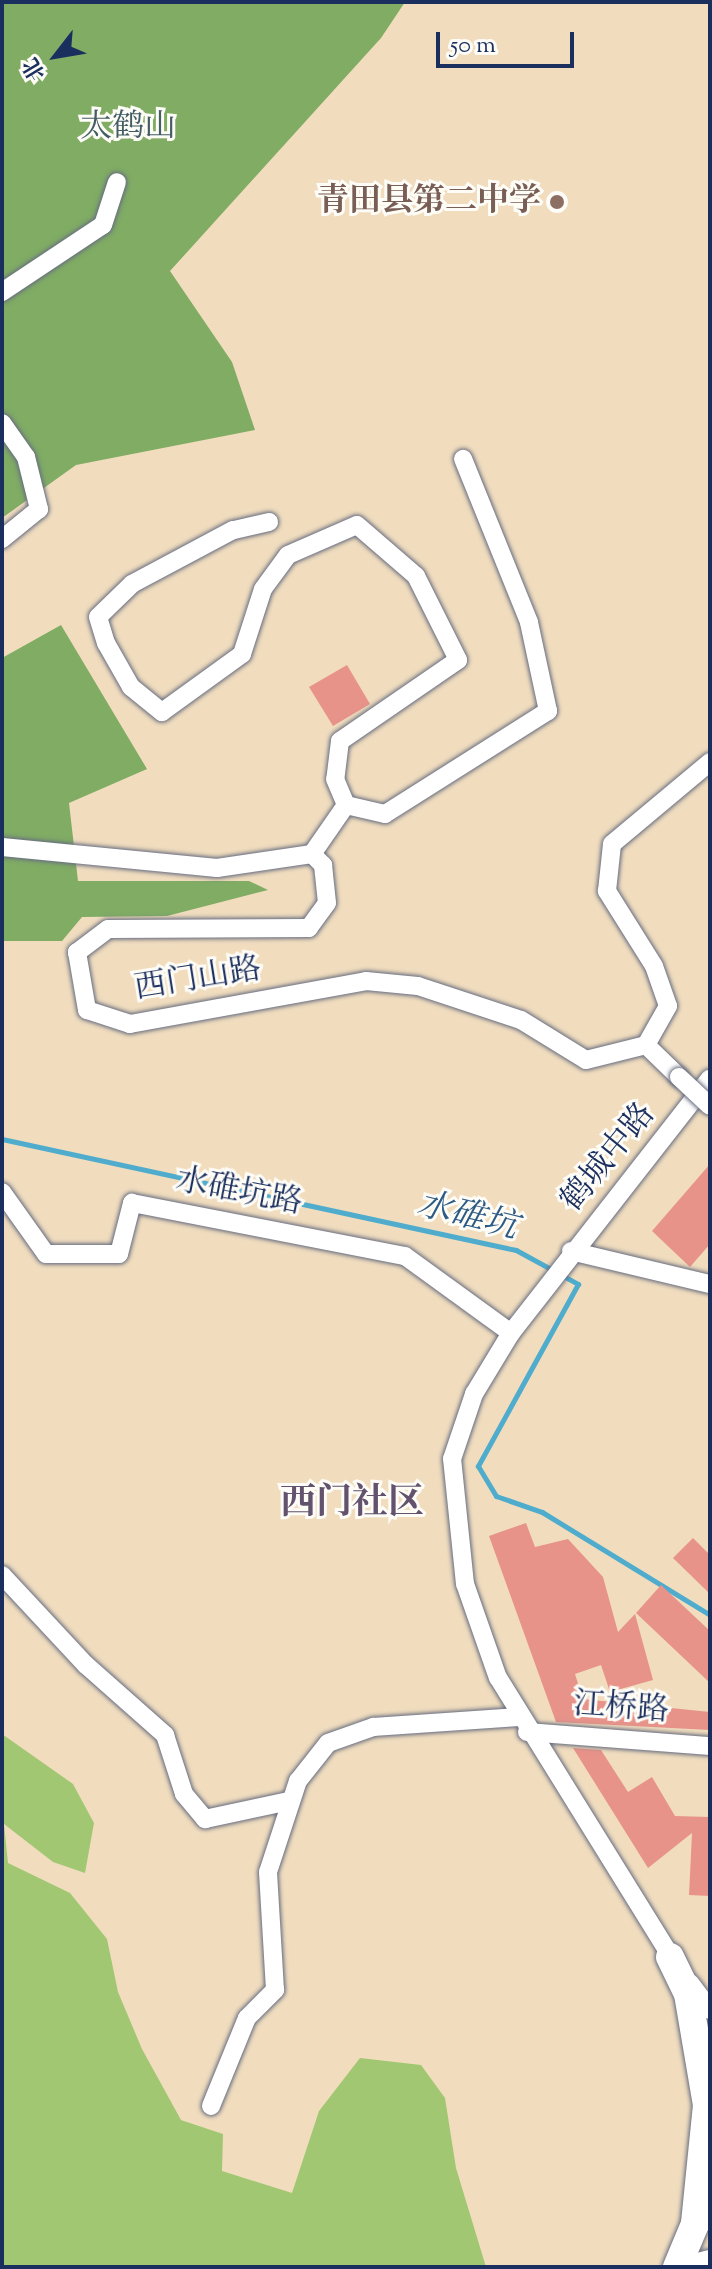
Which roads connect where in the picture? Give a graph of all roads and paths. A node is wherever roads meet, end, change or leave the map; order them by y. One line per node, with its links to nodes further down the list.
1 (117, 182): 2 (street)
2 (2, 292)
3 (2, 423): 6 (street)
4 (463, 459): 8 (street)
5 (269, 522): 8 (street)
6 (2, 539)
7 (710, 762): 11 (street)
8 (346, 805): 10 (street)
9 (2, 847): 10 (street)
10 (312, 854): 11 (street, 西门山路)
11 (646, 1045): 13 (street, bridge)
12 (710, 1078): 15 (street, 鹤城中路)
13 (710, 1106)
14 (2, 1192): 17 (street, 水碓坑路)
15 (567, 1257): 16 (street); 17 (street, 鹤城中路)
16 (710, 1284)
17 (511, 1333): 19 (street, 鹤城中路)
18 (2, 1575): 21 (street)
19 (523, 1724): 20 (street, 江桥路); 21 (street, 江桥路); 22 (street, 鹤城中路)
20 (710, 1746)
21 (289, 1801): 25 (street, 江桥路)
22 (670, 1957): 23 (street, 鹤城中路); 28 (highway)
23 (703, 1987): 24 (street, 鹤城中路)
24 (710, 2010)
25 (211, 2106)
26 (710, 2250): 29 (highway)
27 (710, 2264): 30 (highway)
28 (677, 2267)
29 (685, 2267)
30 (698, 2267)

